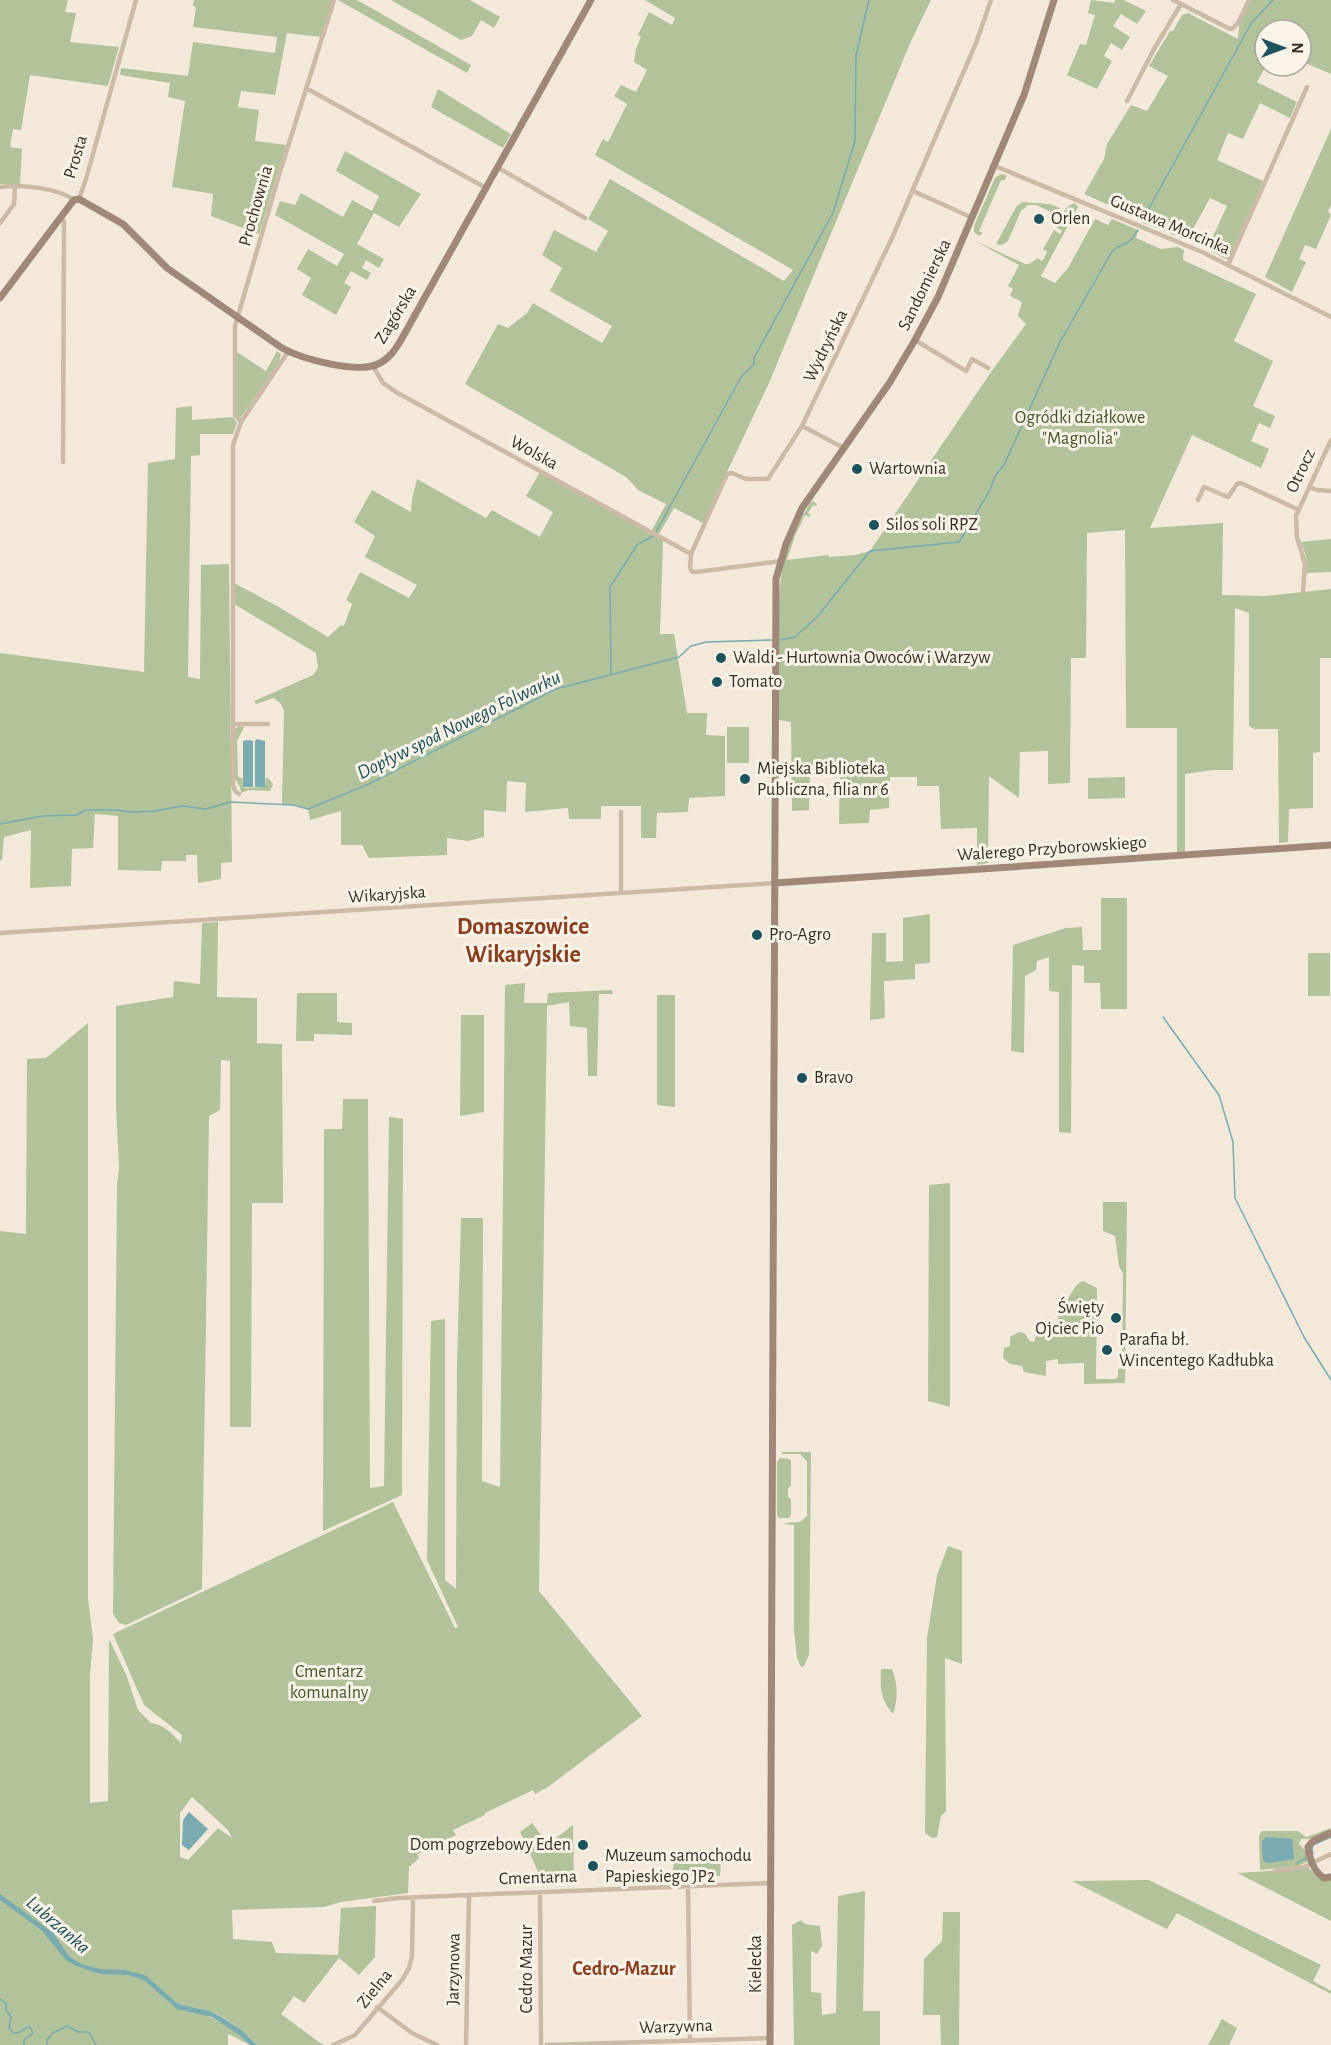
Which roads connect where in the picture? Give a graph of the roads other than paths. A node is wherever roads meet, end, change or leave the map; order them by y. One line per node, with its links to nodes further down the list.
1 (136, 0): 18 (street, Prosta)
2 (334, 0): 10 (street, Prochownia)
3 (591, 0): 13 (street, Zagórska)
4 (991, 0): 17 (street, Wydryńska)
5 (1054, 0): 12 (street, Sandomierska)
6 (1173, 0): 8 (street)
7 (1249, 0): 8 (street)
8 (1181, 4): 11 (street)
9 (1307, 87): 23 (street)
10 (306, 88): 16 (street); 26 (street, Prochownia)
11 (1127, 101)
12 (994, 166): 21 (street, Sandomierska); 23 (street, Gustawa Morcinka)
13 (497, 167): 16 (street, Zagórska); 20 (street)
14 (15, 186): 15 (street); 18 (street); 22 (street)
15 (0, 187)
16 (486, 188): 29 (street, Zagórska)
17 (913, 191): 21 (street); 32 (street, Wydryńska)
18 (76, 200): 19 (street, Prosta); 26 (street, Zagórska)
19 (60, 218): 24 (street, Prosta); 35 (street)
20 (585, 218)
21 (973, 218): 27 (street, Sandomierska)
22 (0, 223)
23 (1228, 265): 25 (street, Gustawa Morcinka)
24 (0, 298)
25 (1331, 317)
26 (238, 318): 28 (street, Zagórska); 31 (street, Prochownia)
27 (915, 340): 30 (street); 34 (street, Sandomierska)
28 (288, 352): 29 (street, Zagórska); 31 (street, Prochownia)
29 (373, 366): 40 (street, Wolska)
30 (988, 368)
31 (241, 422): 43 (street, Prochownia)
32 (802, 426): 34 (street); 40 (street, Wydryńska)
33 (1331, 440): 36 (street, Otrocz)
34 (844, 448): 41 (street, Sandomierska)
35 (63, 462)
36 (1309, 487): 37 (street); 39 (street, Otrocz)
37 (1331, 491)
38 (1198, 500): 39 (street)
39 (1298, 512): 42 (street)
40 (691, 554): 41 (street)
41 (780, 561): 48 (street, Sandomierska)
42 (1303, 591)
43 (233, 724): 44 (street); 45 (street, Prochownia)
44 (268, 724)
45 (239, 794)
46 (621, 812): 49 (street)
47 (1331, 845): 48 (street, Walerego Przyborowskiego)
48 (775, 883): 49 (street, Wikaryjska); 56 (street, Kielecka)
49 (621, 893): 50 (street, Wikaryjska)
50 (0, 933)
51 (1331, 1833): 53 (street)
52 (1331, 1854): 53 (street)
53 (1313, 1864): 54 (street); 55 (street)
54 (1275, 1871)
55 (1331, 1877)
56 (771, 1883): 57 (street, Cmentarna); 64 (street, Kielecka)
57 (688, 1886): 58 (street, Cmentarna); 63 (street)
58 (540, 1892): 59 (street, Cmentarna); 68 (street, Cedro Mazur)
59 (469, 1895): 60 (street, Cmentarna); 67 (street, Jarzynowa)
60 (413, 1898): 61 (street, Cmentarna); 62 (street, Zielna)
61 (374, 1902)
62 (377, 2007): 65 (street, Zielna); 66 (street)
63 (690, 2040): 64 (street, Warzywna); 70 (street, Warzywna)
64 (770, 2042)
65 (333, 2045)
66 (438, 2045)
67 (465, 2045)
68 (541, 2045)
69 (546, 2045): 70 (street, Warzywna)
70 (552, 2045)

